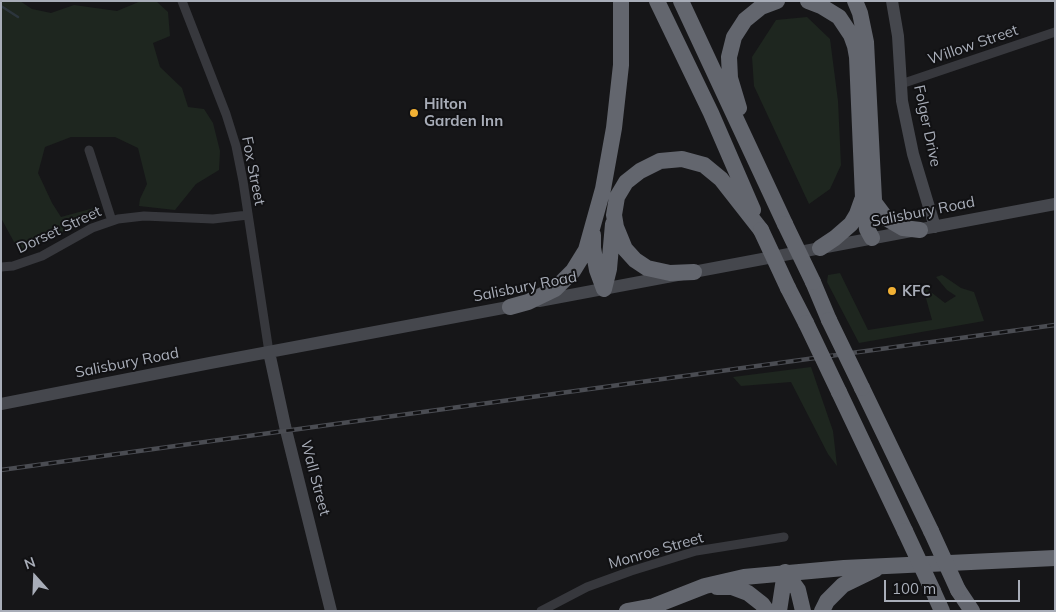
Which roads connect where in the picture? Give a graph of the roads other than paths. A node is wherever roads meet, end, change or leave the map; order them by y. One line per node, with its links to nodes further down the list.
1 (182, 1): 15 (street, Fox Street)
2 (621, 1): 18 (highway)
3 (658, 1): 20 (highway)
4 (681, 1): 12 (highway)
5 (777, 1): 12 (highway)
6 (808, 1): 13 (highway)
7 (855, 1): 13 (highway)
8 (892, 1): 10 (street, Folger Drive)
9 (1055, 32): 10 (street, Willow Street)
10 (901, 84): 19 (street, Folger Drive)
11 (89, 150): 17 (street)
12 (771, 195): 34 (highway, bridge)
13 (868, 200): 19 (highway); 21 (highway); 22 (highway)
14 (1055, 204): 19 (street, Salisbury Road)
15 (248, 215): 17 (street, Dorset Street); 27 (street, Fox Street)
16 (614, 215): 20 (highway); 24 (highway); 25 (highway)
17 (112, 221): 23 (street, Dorset Street)
18 (593, 225): 25 (highway); 26 (highway)
19 (927, 228): 21 (street, Salisbury Road)
20 (761, 230): 43 (highway, bridge)
21 (872, 238): 22 (street, Salisbury Road)
22 (820, 248): 24 (street, Salisbury Road)
23 (1, 267)
24 (694, 272): 25 (street, Salisbury Road)
25 (604, 289): 26 (street, Salisbury Road)
26 (510, 307): 27 (street, Salisbury Road)
27 (269, 352): 28 (street, Salisbury Road); 36 (street, Wall Street)
28 (1, 404)
29 (784, 537): 37 (street, Monroe Street)
30 (1055, 558): 31 (highway)
31 (881, 566): 32 (highway); 42 (highway)
32 (785, 572): 33 (highway); 40 (highway); 41 (highway)
33 (705, 586): 35 (highway); 39 (highway)
34 (958, 590): 44 (highway); 45 (highway)
35 (652, 608): 38 (highway)
36 (331, 611)
37 (541, 611)
38 (628, 611)
39 (767, 611)
40 (779, 611)
41 (803, 611)
42 (822, 611)
43 (942, 611)
44 (968, 611)
45 (972, 611)

